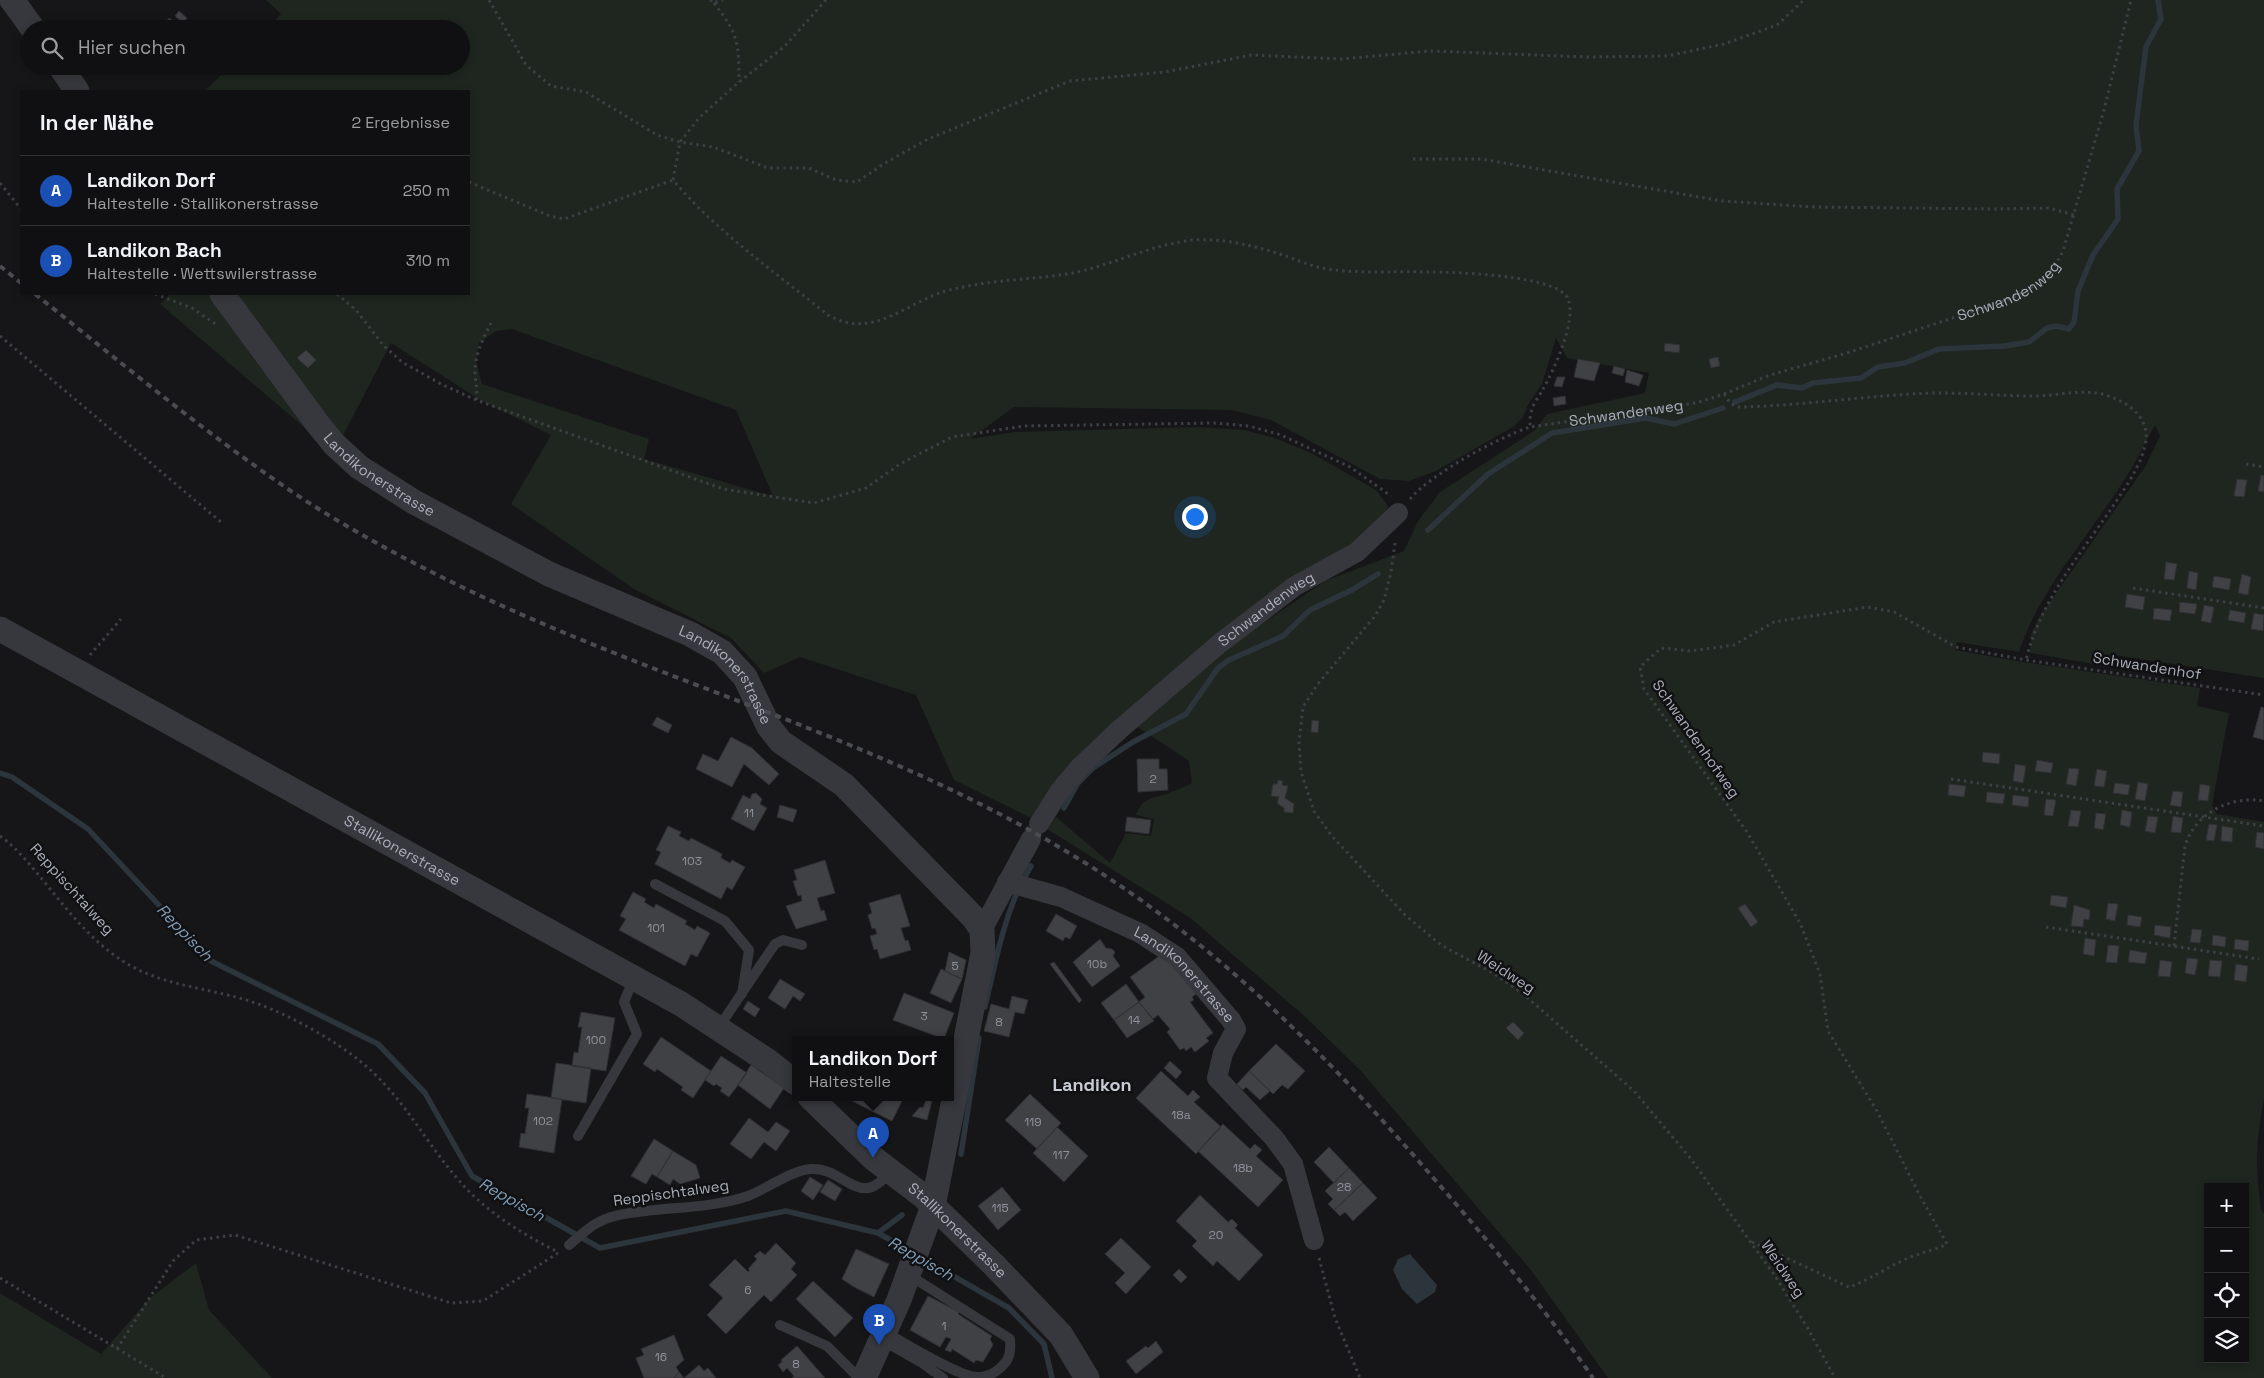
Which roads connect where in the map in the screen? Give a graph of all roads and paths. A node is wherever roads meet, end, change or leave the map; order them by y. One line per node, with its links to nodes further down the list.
1 (12, 0): 8 (street)
2 (489, 0): 12 (path)
3 (724, 0): 7 (path)
4 (826, 0): 10 (path)
5 (1804, 0): 12 (path)
6 (2131, 0): 18 (path, Schwandenweg)
7 (712, 1): 10 (path)
8 (26, 20)
9 (66, 75): 11 (street)
10 (739, 82): 12 (path)
11 (76, 90)
12 (680, 142): 14 (path)
13 (1413, 159): 18 (path)
14 (673, 180): 15 (path); 27 (path)
15 (470, 182)
16 (0, 183): 17 (path)
17 (20, 208)
18 (2074, 215): 25 (path, Schwandenweg)
19 (159, 295): 23 (path)
20 (223, 295): 49 (street, Landikonerstrasse)
21 (338, 295): 26 (path)
22 (491, 323): 26 (path)
23 (224, 330)
24 (0, 336): 32 (path)
25 (1724, 394): 27 (path, Schwandenweg); 38 (path)
26 (476, 400): 30 (path)
27 (1530, 426): 31 (path, Schwandenweg)
28 (2246, 464): 29 (path)
29 (2264, 467)
30 (1373, 482)
31 (1398, 513): 46 (street, Schwandenweg)
32 (222, 523)
33 (1392, 572): 62 (path, Weidweg)
34 (2133, 588): 35 (path)
35 (2264, 608)
36 (121, 619): 39 (path)
37 (0, 629): 39 (street, Stallikonerstrasse)
38 (2026, 660): 40 (path, Schwandenhof); 62 (path, Schwandenhofweg)
39 (79, 672): 53 (street, Stallikonerstrasse)
40 (2264, 695)
41 (1951, 779): 43 (path)
42 (2264, 801): 43 (path)
43 (2203, 817): 44 (path); 51 (path)
44 (2264, 826)
45 (0, 836): 68 (path, Reppischtalweg)
46 (1007, 882): 49 (street, Schwandenweg); 61 (street, Landikonerstrasse)
47 (654, 884): 54 (lane)
48 (2046, 927): 51 (path)
49 (982, 930): 60 (street)
50 (802, 945): 54 (lane)
51 (2174, 946): 52 (path)
52 (2259, 959)
53 (634, 977): 55 (street, Stallikonerstrasse); 58 (lane)
54 (742, 994): 55 (lane)
55 (720, 1028): 56 (street, Stallikonerstrasse)
56 (792, 1080)
57 (814, 1101): 59 (street, Stallikonerstrasse)
58 (578, 1136)
59 (890, 1171): 60 (street, Stallikonerstrasse); 63 (lane, Reppischtalweg)
60 (934, 1206): 64 (street); 73 (street, Stallikonerstrasse)
61 (1314, 1240): 74 (path)
62 (1750, 1241): 75 (path, Weidweg)
63 (569, 1245)
64 (910, 1272): 67 (street); 67 (lane)
65 (0, 1278): 68 (path)
66 (780, 1324): 70 (lane)
67 (883, 1336): 71 (street); 72 (lane)
68 (117, 1349): 69 (path)
69 (166, 1378)
70 (859, 1378)
71 (864, 1378)
72 (942, 1378)
73 (1087, 1378)
74 (1360, 1378)
75 (1835, 1378)

